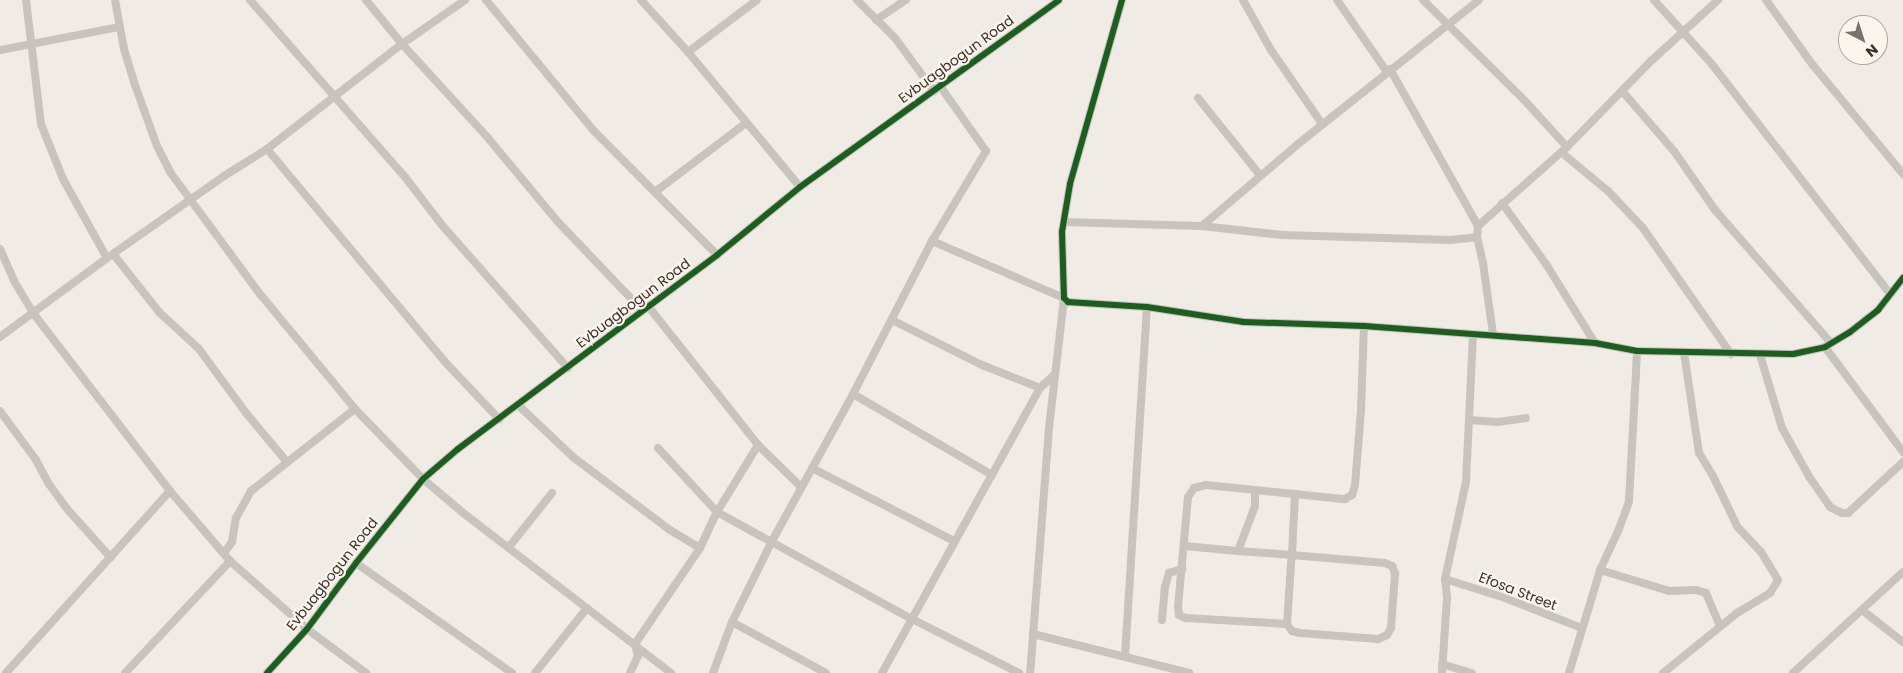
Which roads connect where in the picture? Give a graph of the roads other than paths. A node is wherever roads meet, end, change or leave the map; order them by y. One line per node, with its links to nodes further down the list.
1 (26, 0): 25 (street)
2 (115, 0): 22 (street)
3 (250, 0): 31 (street)
4 (366, 0): 24 (street)
5 (465, 0): 24 (street)
6 (486, 0): 40 (street)
7 (641, 0): 27 (street)
8 (757, 0): 27 (street)
9 (857, 0): 20 (street)
10 (906, 0): 20 (street)
11 (1059, 0): 29 (street, Evbuagbogun Road)
12 (1122, 0): 43 (street)
13 (1243, 0): 34 (street)
14 (1337, 0): 28 (street)
15 (1423, 0): 21 (street)
16 (1480, 0): 21 (street)
17 (1654, 0): 23 (street)
18 (1718, 0): 23 (street)
19 (1766, 0): 37 (street)
20 (876, 20): 29 (street)
21 (1447, 24): 28 (street); 36 (street)
22 (120, 27): 25 (street); 41 (street)
23 (1682, 32): 30 (street); 52 (street)
24 (402, 44): 31 (street); 54 (street)
25 (32, 45): 26 (street); 50 (street)
26 (0, 50)
27 (688, 52): 33 (street)
28 (1388, 71): 34 (street); 45 (street)
29 (937, 88): 39 (street, Evbuagbogun Road); 47 (street)
30 (1623, 92): 36 (street); 63 (street)
31 (335, 96): 35 (street); 68 (street)
32 (1198, 98): 38 (street)
33 (746, 123): 39 (street); 40 (street)
34 (1322, 124): 38 (street)
35 (267, 150): 41 (street); 76 (street)
36 (1564, 150): 42 (street); 66 (street)
37 (1903, 174)
38 (1260, 175): 44 (street)
39 (800, 187): 49 (street, Evbuagbogun Road)
40 (655, 192): 49 (street)
41 (189, 201): 50 (street); 73 (street)
42 (1502, 204): 45 (street); 62 (street)
43 (1064, 222): 44 (street); 53 (street)
44 (1202, 226): 46 (street)
45 (1478, 226): 46 (street)
46 (1477, 237): 59 (street)
47 (932, 241): 53 (street); 57 (street)
48 (0, 249): 56 (street)
49 (717, 255): 54 (street, Evbuagbogun Road)
50 (111, 256): 56 (street); 81 (street)
51 (1903, 278): 52 (street)
52 (1890, 294): 63 (street)
53 (1064, 298): 55 (street); 69 (street)
54 (645, 308): 68 (street, Evbuagbogun Road); 78 (street)
55 (1147, 308): 58 (street); 119 (street)
56 (33, 313): 61 (street); 87 (street)
57 (892, 320): 70 (street); 71 (street)
58 (1364, 326): 60 (street); 90 (street)
59 (1493, 334): 60 (street); 62 (street)
60 (1473, 335): 77 (street)
61 (0, 337)
62 (1595, 342): 64 (street)
63 (1828, 345): 67 (street); 80 (street)
64 (1637, 351): 65 (street); 104 (street)
65 (1684, 353): 66 (street); 113 (street)
66 (1731, 354): 67 (street)
67 (1760, 354): 82 (street)
68 (568, 368): 72 (street, Evbuagbogun Road)
69 (1054, 375): 70 (street); 116 (street)
70 (1040, 388): 84 (street)
71 (853, 394): 83 (street); 84 (street)
72 (518, 405): 76 (street, Evbuagbogun Road); 96 (street)
73 (355, 409): 81 (street); 85 (street)
74 (0, 411): 100 (street)
75 (1526, 418): 77 (street)
76 (499, 419): 85 (street, Evbuagbogun Road)
77 (1469, 420): 106 (street)
78 (758, 445): 86 (street); 91 (street)
79 (658, 448): 91 (street)
80 (1903, 452)
81 (287, 462): 98 (street)
82 (1903, 462)
83 (812, 468): 86 (street); 93 (street)
84 (992, 475): 93 (street)
85 (423, 479): 95 (street); 102 (street, Evbuagbogun Road)
86 (801, 487): 92 (street)
87 (170, 491): 98 (street); 100 (street)
88 (1255, 491): 90 (street); 94 (street); 97 (street)
89 (552, 493): 95 (street)
90 (1296, 494): 99 (street)
91 (717, 512): 92 (street); 96 (street)
92 (772, 541): 109 (street); 111 (street)
93 (954, 541): 109 (street)
94 (1184, 546): 97 (street); 103 (street)
95 (509, 548): 107 (street)
96 (700, 548): 118 (street)
97 (1238, 551): 99 (street)
98 (224, 552): 101 (street)
99 (1292, 555): 112 (street); 112 (street)
100 (111, 558): 121 (street)
101 (230, 561): 115 (street); 122 (street)
102 (356, 563): 115 (street, Evbuagbogun Road); 125 (street)
103 (1182, 569): 110 (street); 112 (street)
104 (1600, 570): 113 (street); 114 (street)
105 (1903, 572): 108 (street)
106 (1446, 579): 114 (street, Efosa Street); 120 (street)
107 (587, 608): 118 (street); 126 (street)
108 (1862, 610): 117 (street); 139 (street)
109 (912, 619): 131 (street); 132 (street)
110 (1162, 620)
111 (732, 622): 129 (street); 130 (street)
112 (1287, 624)
113 (1720, 626): 138 (street)
114 (1582, 628): 137 (street)
115 (308, 629): 123 (street, Evbuagbogun Road); 124 (street)
116 (1033, 634): 119 (street); 133 (street)
117 (1903, 642)
118 (635, 644): 127 (street); 128 (street)
119 (1125, 656): 134 (street)
120 (1442, 664): 135 (street); 136 (street)
121 (6, 673)
122 (125, 673)
123 (268, 673)
124 (366, 673)
125 (512, 673)
126 (535, 673)
127 (630, 673)
128 (671, 673)
129 (713, 673)
130 (826, 673)
131 (882, 673)
132 (1019, 673)
133 (1030, 673)
134 (1189, 673)
135 (1442, 673)
136 (1472, 673)
137 (1568, 673)
138 (1663, 673)
139 (1794, 673)

